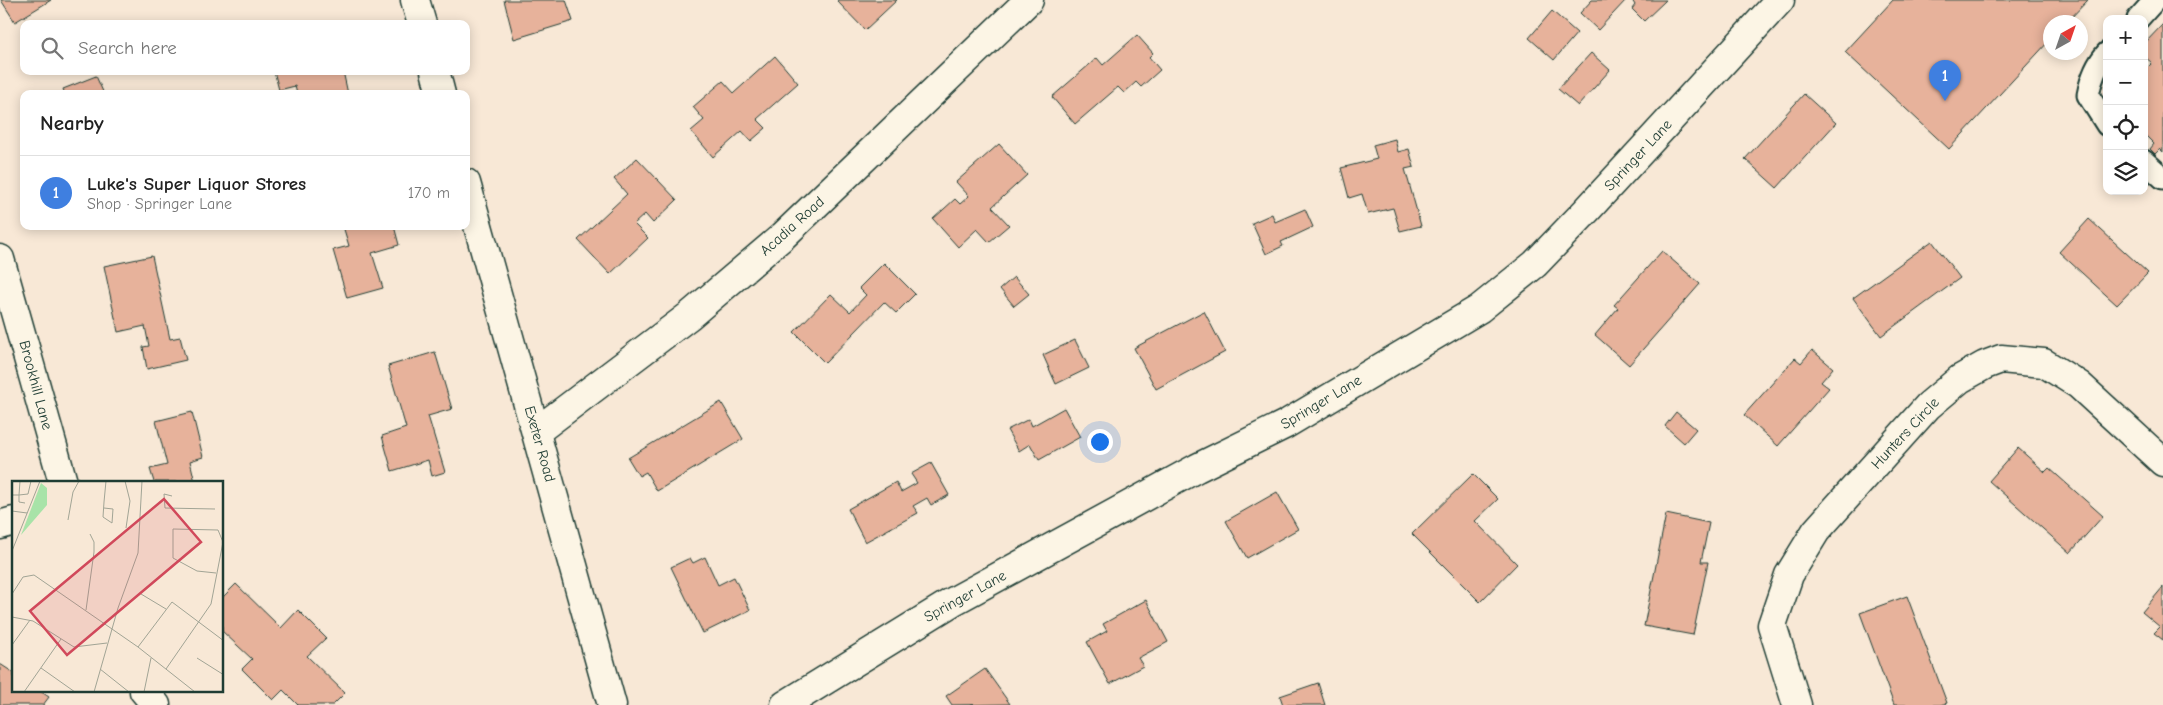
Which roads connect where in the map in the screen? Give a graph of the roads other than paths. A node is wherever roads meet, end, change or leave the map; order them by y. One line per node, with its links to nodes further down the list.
1 (415, 0): 6 (street)
2 (1029, 0): 15 (street, Acadia Road)
3 (1780, 0): 21 (street, Springer Lane)
4 (2155, 0): 5 (lane)
5 (2142, 15)
6 (421, 20)
7 (2103, 59): 10 (lane)
8 (436, 75): 9 (street)
9 (440, 90)
10 (2103, 119)
11 (2148, 165): 12 (lane)
12 (2163, 178)
13 (470, 197): 15 (street, Exeter Road)
14 (0, 258): 17 (street, Brookhill Lane)
15 (537, 431): 20 (street, Exeter Road)
16 (2163, 462): 22 (street, Hunters Circle)
17 (63, 481)
18 (145, 692): 19 (street)
19 (156, 705)
20 (612, 705)
21 (785, 705)
22 (1797, 705)

